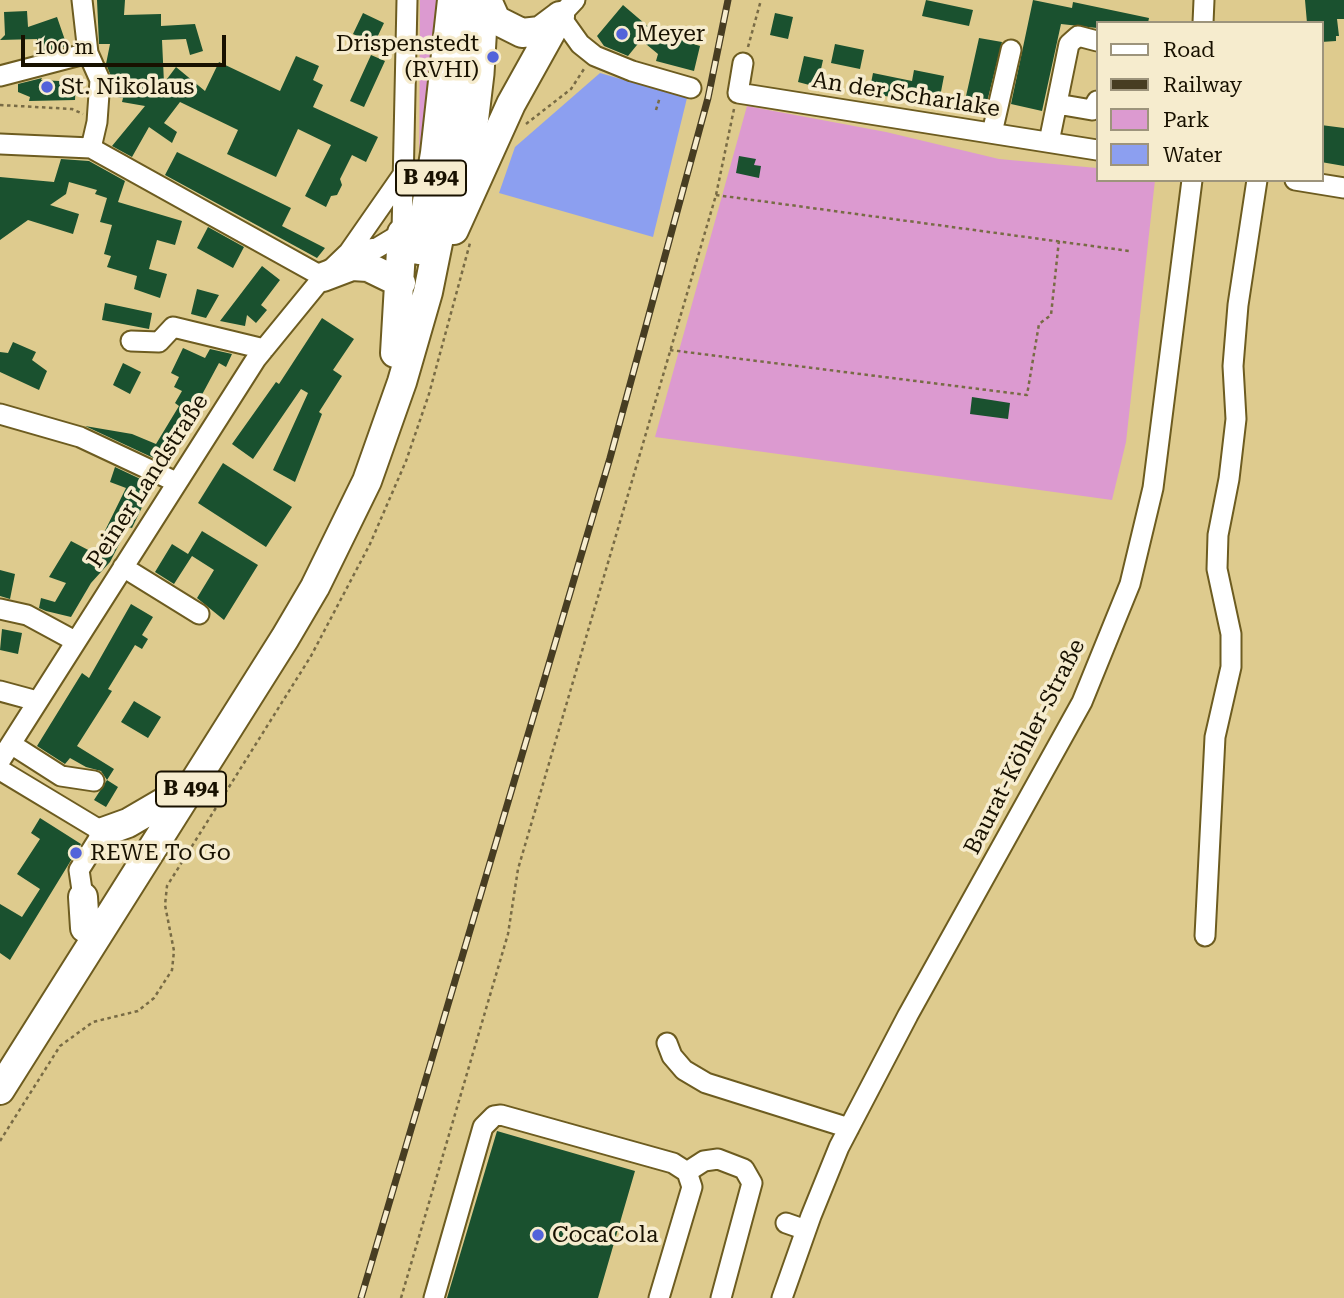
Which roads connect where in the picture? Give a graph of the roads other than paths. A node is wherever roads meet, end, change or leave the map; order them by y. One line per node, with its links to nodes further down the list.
1 (82, 0): 10 (street)
2 (407, 0): 21 (street)
3 (452, 0): 34 (highway, B 494)
4 (1204, 0): 7 (street)
5 (483, 2): 6 (highway); 26 (street); 31 (highway, B 494)
6 (570, 5): 13 (street); 26 (highway)
7 (1203, 21)
8 (1096, 41): 15 (street)
9 (1010, 50): 16 (street)
10 (88, 53): 12 (street); 19 (street)
11 (743, 63): 16 (street, An der Scharlake)
12 (0, 76)
13 (691, 88)
14 (1096, 103): 15 (street)
15 (1057, 104): 17 (street)
16 (992, 133): 17 (street, An der Scharlake)
17 (1049, 142): 20 (street, An der Scharlake)
18 (0, 144): 19 (street)
19 (91, 148): 29 (street)
20 (1096, 150)
21 (404, 173): 27 (street); 28 (street, Peiner Landstraße)
22 (1192, 182): 55 (street, Baurat-Köhler-Straße)
23 (1257, 182): 51 (street)
24 (1307, 182): 25 (street)
25 (1344, 188)
26 (470, 192): 31 (highway)
27 (402, 233): 28 (street); 30 (highway)
28 (349, 252): 29 (street, Peiner Landstraße)
29 (323, 277): 30 (highway); 33 (street, Peiner Landstraße)
30 (401, 283): 34 (highway)
31 (428, 292): 54 (highway, B 494)
32 (131, 341): 33 (street)
33 (264, 349): 36 (street, Peiner Landstraße)
34 (395, 353): 47 (highway, B 494)
35 (0, 414): 36 (street)
36 (176, 482): 37 (street, Peiner Landstraße)
37 (122, 567): 39 (street); 40 (street, Peiner Landstraße)
38 (0, 610): 40 (street)
39 (199, 614)
40 (75, 641): 42 (street, Peiner Landstraße)
41 (0, 691): 42 (street)
42 (37, 701): 43 (street, Peiner Landstraße)
43 (11, 744): 44 (street, Peiner Landstraße); 46 (street)
44 (0, 761)
45 (0, 770): 48 (street)
46 (94, 781)
47 (164, 803): 48 (highway); 50 (highway, B 494)
48 (103, 832): 49 (street)
49 (83, 897): 50 (highway)
50 (85, 928): 53 (highway, B 494)
51 (1205, 936)
52 (667, 1043): 55 (street)
53 (0, 1061)
54 (0, 1090)
55 (849, 1128): 58 (street, Baurat-Köhler-Straße)
56 (687, 1172): 59 (street); 60 (street); 61 (street)
57 (786, 1223): 58 (street)
58 (806, 1230): 62 (street, Baurat-Köhler-Straße)
59 (434, 1298)
60 (659, 1298)
61 (721, 1298)
62 (782, 1298)

